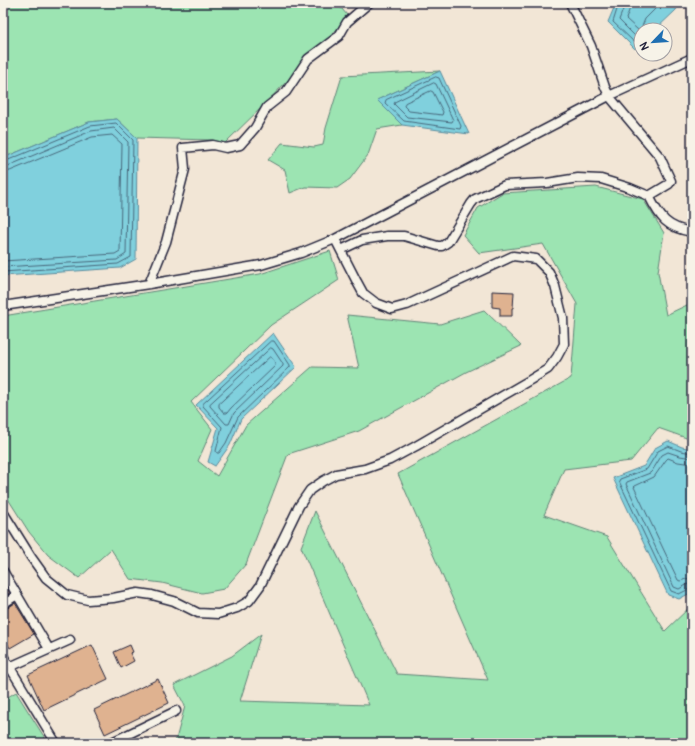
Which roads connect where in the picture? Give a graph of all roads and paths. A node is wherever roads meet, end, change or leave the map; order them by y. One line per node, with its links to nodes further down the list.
1 (369, 3): 9 (street)
2 (570, 3): 4 (street)
3 (692, 58): 4 (street)
4 (610, 96): 5 (street); 7 (street)
5 (649, 196): 6 (street); 8 (street)
6 (692, 232)
7 (334, 239): 8 (street); 9 (street)
8 (341, 250): 11 (street)
9 (149, 284): 10 (street)
10 (3, 306)
11 (3, 512)
12 (3, 571): 13 (street)
13 (17, 595): 14 (street); 16 (street)
14 (3, 604)
15 (70, 640): 16 (street)
16 (49, 649): 18 (street)
17 (3, 656): 18 (street)
18 (6, 669): 20 (street)
19 (176, 711): 21 (street)
20 (56, 743)
21 (110, 743)

